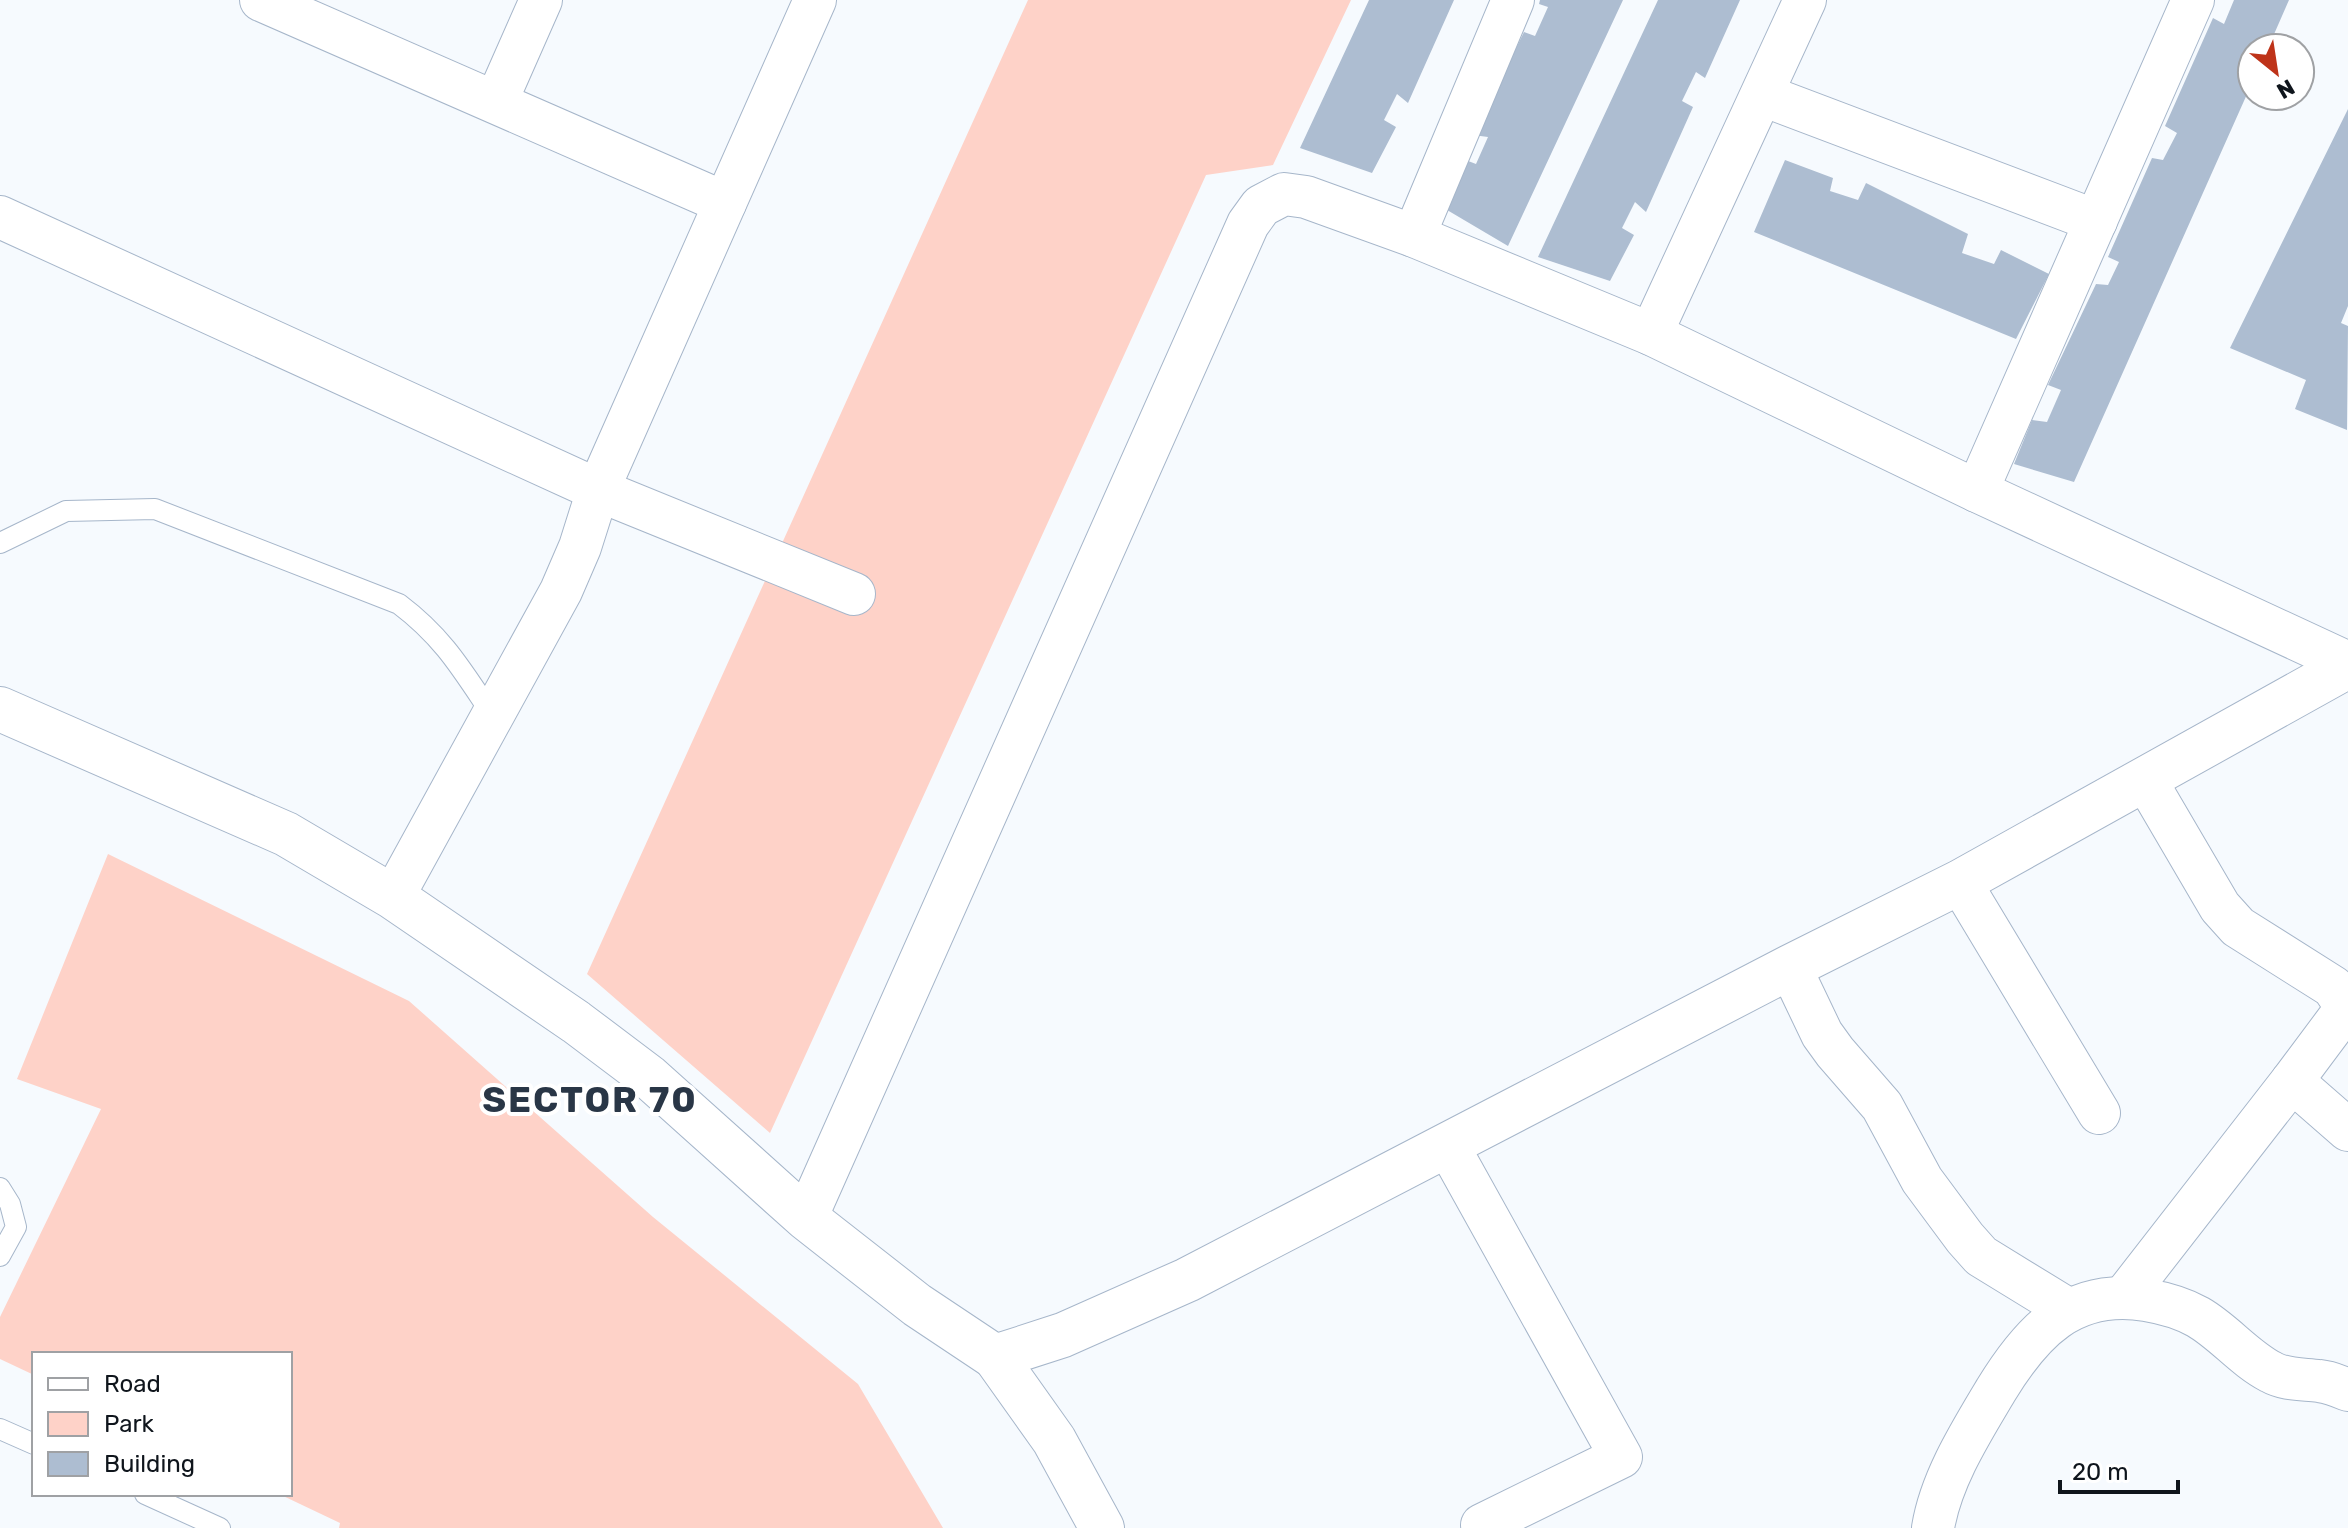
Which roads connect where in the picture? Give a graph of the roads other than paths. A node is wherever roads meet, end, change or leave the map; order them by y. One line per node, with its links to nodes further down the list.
1 (261, 0): 8 (street)
2 (541, 0): 8 (street)
3 (815, 0): 9 (street)
4 (1513, 0): 12 (street)
5 (1805, 0): 7 (street)
6 (2193, 0): 11 (street)
7 (1763, 95): 11 (street); 13 (street)
8 (496, 102): 9 (street)
9 (725, 203): 14 (street)
10 (0, 217): 14 (street)
11 (2096, 221): 15 (street)
12 (1414, 236): 13 (street); 30 (street)
13 (1651, 334): 15 (street)
14 (598, 490): 17 (street); 20 (street)
15 (1977, 491): 18 (street)
16 (0, 543): 20 (lane)
17 (854, 594)
18 (2348, 664): 21 (street)
19 (0, 709): 23 (street)
20 (493, 716): 23 (street)
21 (2145, 779): 22 (street); 25 (street)
22 (1960, 882): 24 (street); 26 (street)
23 (393, 897): 30 (street)
24 (1790, 967): 28 (street); 33 (street)
25 (2292, 1081): 27 (street); 32 (street)
26 (2099, 1113)
27 (2348, 1130)
28 (1448, 1146): 34 (street); 41 (street)
29 (0, 1188): 31 (lane)
30 (806, 1218): 34 (street)
31 (0, 1256)
32 (2124, 1297): 33 (street); 35 (street)
33 (2069, 1310): 42 (street)
34 (995, 1357): 40 (street)
35 (2348, 1390)
36 (0, 1429): 37 (lane)
37 (32, 1443)
38 (149, 1496): 39 (lane)
39 (220, 1528)
40 (1102, 1528)
41 (1484, 1528)
42 (1933, 1528)

